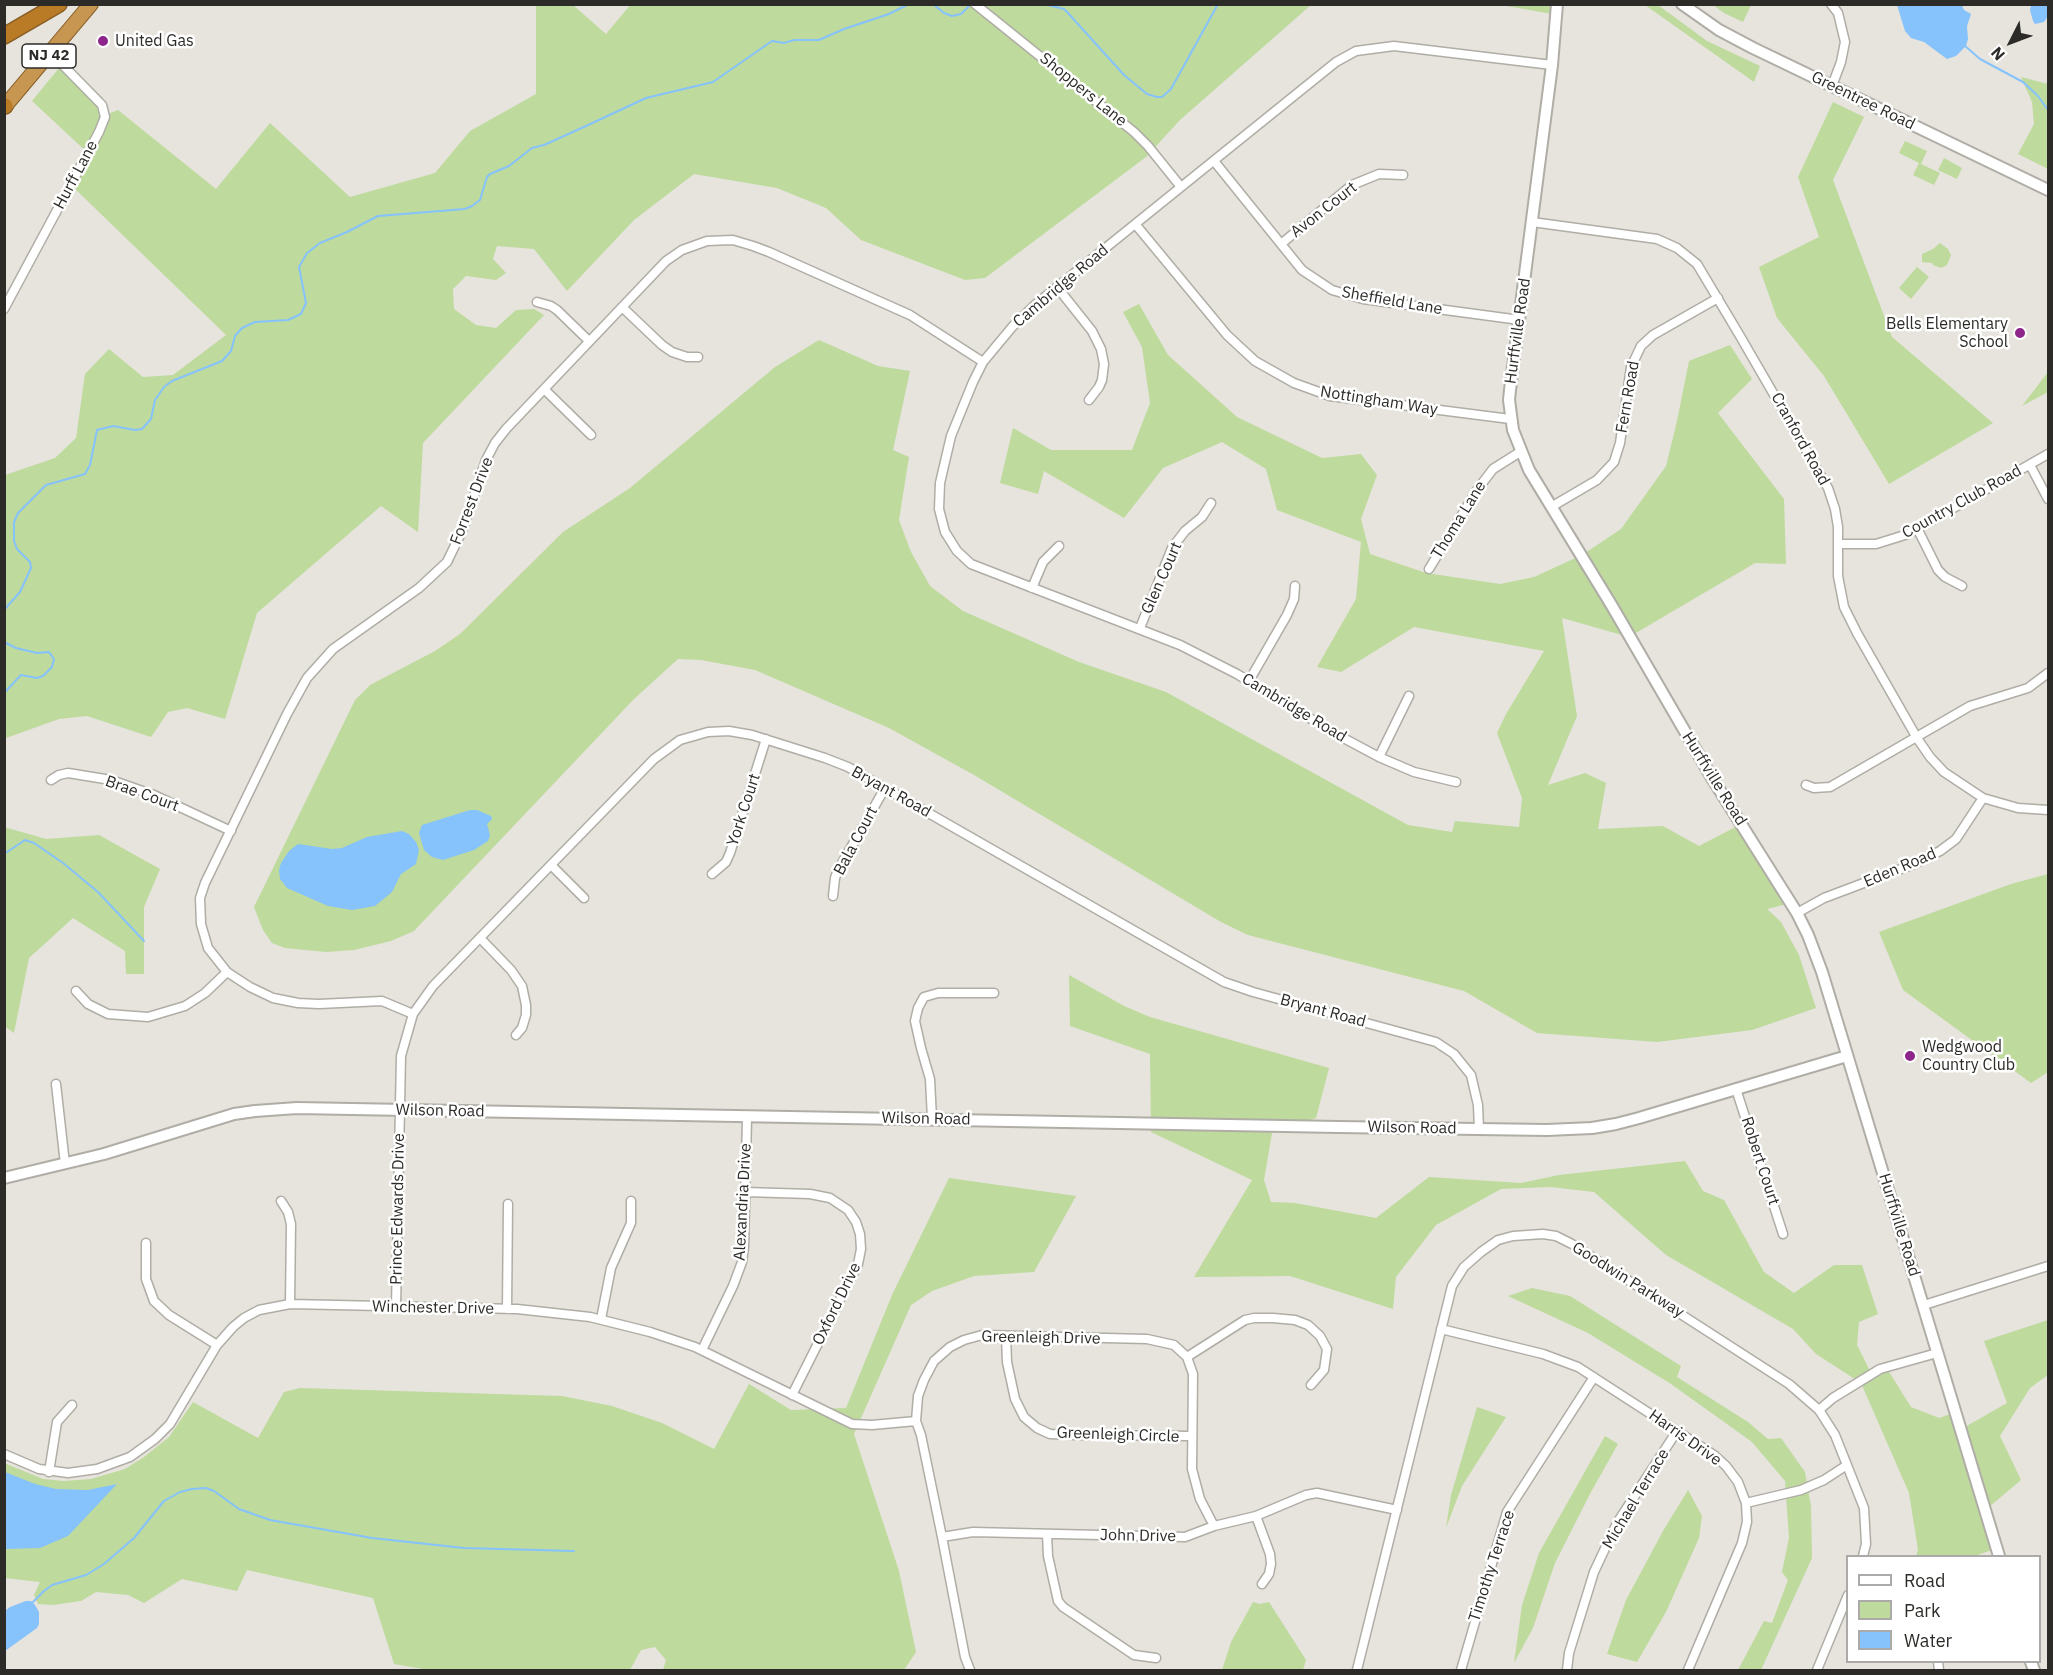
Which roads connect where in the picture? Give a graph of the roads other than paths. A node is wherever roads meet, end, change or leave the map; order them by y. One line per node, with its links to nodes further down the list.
1 (59, 4): 7 (highway, NJ 42)
2 (91, 4): 10 (highway, NJ 42)
3 (1557, 4): 11 (street, Hurffville Road)
4 (1682, 4): 12 (street, Greentree Road)
5 (1831, 4): 12 (street)
6 (976, 5): 16 (street, Shoppers Lane)
7 (43, 15): 8 (highway); 9 (highway, NJ 42)
8 (4, 28)
9 (4, 36)
10 (51, 53): 13 (highway, NJ 42); 25 (street, Hurff Lane)
11 (1552, 65): 14 (street, Cambridge Road); 18 (street, Hurffville Road)
12 (1832, 86): 17 (street, Greentree Road)
13 (5, 106)
14 (1214, 161): 16 (street, Cambridge Road); 20 (street, Sheffield Lane)
15 (1403, 175): 20 (street, Avon Court)
16 (1181, 187): 19 (street, Cambridge Road)
17 (2049, 190)
18 (1532, 222): 22 (street, Cranford Road); 26 (street, Hurffville Road)
19 (1136, 225): 21 (street, Cambridge Road); 32 (street, Nottingham Way)
20 (1281, 244): 26 (street, Sheffield Lane)
21 (1057, 287): 29 (street, Cambridge Road); 31 (street)
22 (1718, 298): 39 (street, Fern Road); 41 (street, Cranford Road)
23 (537, 302): 27 (street)
24 (622, 307): 27 (street, Forrest Drive); 28 (street); 29 (street, Forrest Drive)
25 (4, 309)
26 (1520, 320): 32 (street, Hurffville Road)
27 (589, 341): 30 (street, Forrest Drive)
28 (698, 357)
29 (983, 362): 46 (street, Cambridge Road)
30 (544, 390): 33 (street); 60 (street, Forrest Drive)
31 (1089, 400)
32 (1510, 419): 34 (street, Hurffville Road)
33 (591, 435)
34 (1520, 452): 39 (street, Hurffville Road); 43 (street, Thoma Lane)
35 (2049, 454): 36 (street, Country Club Road)
36 (2030, 465): 37 (street); 40 (street, Country Club Road)
37 (2049, 499)
38 (1211, 503): 47 (street, Glen Court)
39 (1551, 507): 65 (street, Hurffville Road)
40 (1918, 530): 41 (street, Country Club Road); 45 (street)
41 (1838, 544): 51 (street, Cranford Road)
42 (1059, 546): 46 (street)
43 (1429, 569)
44 (1295, 586): 49 (street)
45 (1962, 586)
46 (1032, 588): 47 (street, Cambridge Road)
47 (1140, 628): 49 (street, Cambridge Road)
48 (2049, 673): 51 (street)
49 (1249, 681): 53 (street, Cambridge Road)
50 (1409, 696): 53 (street)
51 (1917, 738): 56 (street); 58 (street, Cranford Road)
52 (766, 740): 57 (street, Bryant Road); 61 (street, Bryant Road); 62 (street, York Court)
53 (1379, 757): 55 (street, Cambridge Road)
54 (51, 780): 60 (street, Brae Court)
55 (1456, 782)
56 (1806, 785)
57 (885, 788): 63 (street, Bala Court); 78 (street, Bryant Road)
58 (1983, 798): 59 (street, Cranford Road); 65 (street, Eden Road)
59 (2049, 810)
60 (231, 831): 67 (street, Forrest Drive)
61 (551, 865): 64 (street); 66 (street, Bryant Road)
62 (712, 874)
63 (833, 896)
64 (584, 898)
65 (1797, 913): 72 (street, Hurffville Road)
66 (480, 938): 70 (street, Bryant Road); 71 (street)
67 (227, 972): 68 (street); 70 (street, Forrest Drive)
68 (76, 992)
69 (994, 993): 77 (street)
70 (413, 1014): 75 (street, Bryant Road)
71 (516, 1035)
72 (1847, 1056): 74 (street, Wilson Road); 89 (street, Hurffville Road)
73 (56, 1084): 79 (street)
74 (1736, 1089): 78 (street, Wilson Road); 85 (street, Robert Court)
75 (400, 1110): 76 (street, Wilson Road); 79 (street, Wilson Road); 90 (street, Prince Edwards Drive)
76 (747, 1118): 77 (street, Wilson Road); 81 (street, Alexandria Drive)
77 (932, 1119): 78 (street, Wilson Road)
78 (1479, 1129)
79 (65, 1164): 80 (street, Wilson Road)
80 (4, 1178)
81 (745, 1192): 96 (street, Alexandria Drive); 101 (street, Oxford Drive)
82 (281, 1201): 88 (street)
83 (631, 1201): 92 (street)
84 (508, 1204): 91 (street)
85 (1783, 1234)
86 (146, 1243): 95 (street)
87 (2049, 1266): 89 (street)
88 (290, 1305): 90 (street, Winchester Drive); 95 (street, Winchester Drive)
89 (1924, 1305): 97 (street, Hurffville Road)
90 (396, 1307): 91 (street, Winchester Drive)
91 (507, 1309): 92 (street, Winchester Drive)
92 (601, 1319): 96 (street, Winchester Drive)
93 (1441, 1329): 99 (street, Harris Drive); 103 (street, Goodwin Parkway); 111 (street, Goodwin Parkway)
94 (1006, 1336): 98 (street, Greenleigh Drive); 104 (street, Greenleigh Drive); 106 (street, Greenleigh Circle)
95 (217, 1345): 109 (street, Winchester Drive)
96 (702, 1350): 101 (street, Winchester Drive)
97 (1937, 1353): 103 (street); 117 (street, Hurffville Road)
98 (1187, 1357): 100 (street); 106 (street)
99 (1594, 1377): 105 (street, Harris Drive); 123 (street, Timothy Terrace)
100 (1311, 1386)
101 (792, 1395): 104 (street, Winchester Drive)
102 (72, 1405): 109 (street)
103 (1819, 1410): 108 (street, Goodwin Parkway)
104 (916, 1421): 115 (street, Greenleigh Drive)
105 (1677, 1431): 110 (street, Harris Drive); 124 (street, Michael Terrace)
106 (1192, 1436): 113 (street)
107 (4, 1454): 109 (street, Winchester Drive)
108 (1847, 1465): 110 (street); 116 (street, Goodwin Parkway)
109 (49, 1472)
110 (1746, 1503): 125 (street, Harris Drive)
111 (1397, 1510): 112 (street, John Drive); 122 (street, Goodwin Parkway)
112 (1256, 1516): 113 (street, John Drive); 118 (street)
113 (1214, 1526): 114 (street, John Drive)
114 (1047, 1534): 115 (street, John Drive); 120 (street)
115 (942, 1537): 121 (street, Greenleigh Drive)
116 (1863, 1555)
117 (1998, 1555)
118 (1262, 1584)
119 (1846, 1600): 126 (street)
120 (1156, 1658)
121 (970, 1671)
122 (1357, 1671)
123 (1461, 1671)
124 (1567, 1671)
125 (1688, 1671)
126 (1817, 1671)

